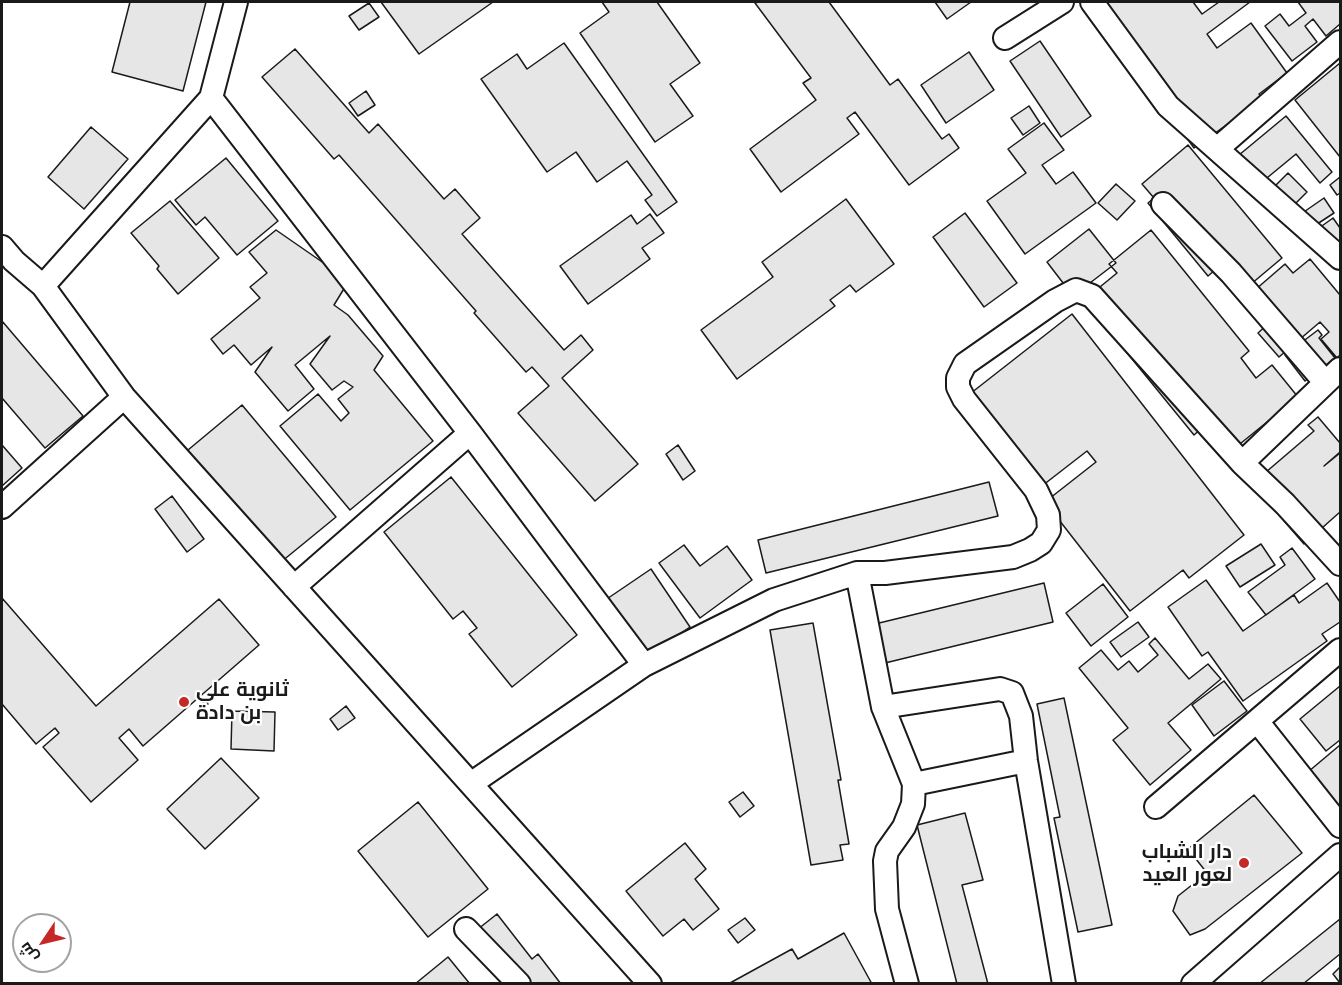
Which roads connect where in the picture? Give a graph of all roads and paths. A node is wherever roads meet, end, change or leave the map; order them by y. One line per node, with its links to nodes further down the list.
1 (236, 2): 6 (street)
2 (1062, 2): 4 (street)
3 (1092, 2): 7 (street)
4 (1005, 38)
5 (1341, 42): 7 (street)
6 (211, 98): 11 (street); 14 (street)
7 (1217, 149): 9 (street)
8 (1163, 204): 12 (street)
9 (1341, 258)
10 (6, 260): 11 (street)
11 (43, 286): 13 (street)
12 (1333, 375): 15 (street)
13 (124, 397): 16 (street); 19 (street)
14 (470, 433): 19 (street); 21 (street)
15 (1242, 463): 17 (street); 18 (street)
16 (2, 507)
17 (1341, 564)
18 (858, 573): 21 (street); 22 (street)
19 (294, 587): 25 (street)
20 (1341, 650): 23 (street)
21 (644, 665): 25 (street)
22 (883, 707): 24 (street); 26 (street)
23 (1257, 721): 27 (street); 28 (street)
24 (1026, 760): 26 (street); 34 (street)
25 (472, 783): 32 (street)
26 (914, 784): 33 (street)
27 (1156, 807)
28 (1341, 826)
29 (1341, 855): 35 (street)
30 (466, 929): 31 (street)
31 (519, 984)
32 (650, 984)
33 (907, 984)
34 (1064, 984)
35 (1192, 984)

